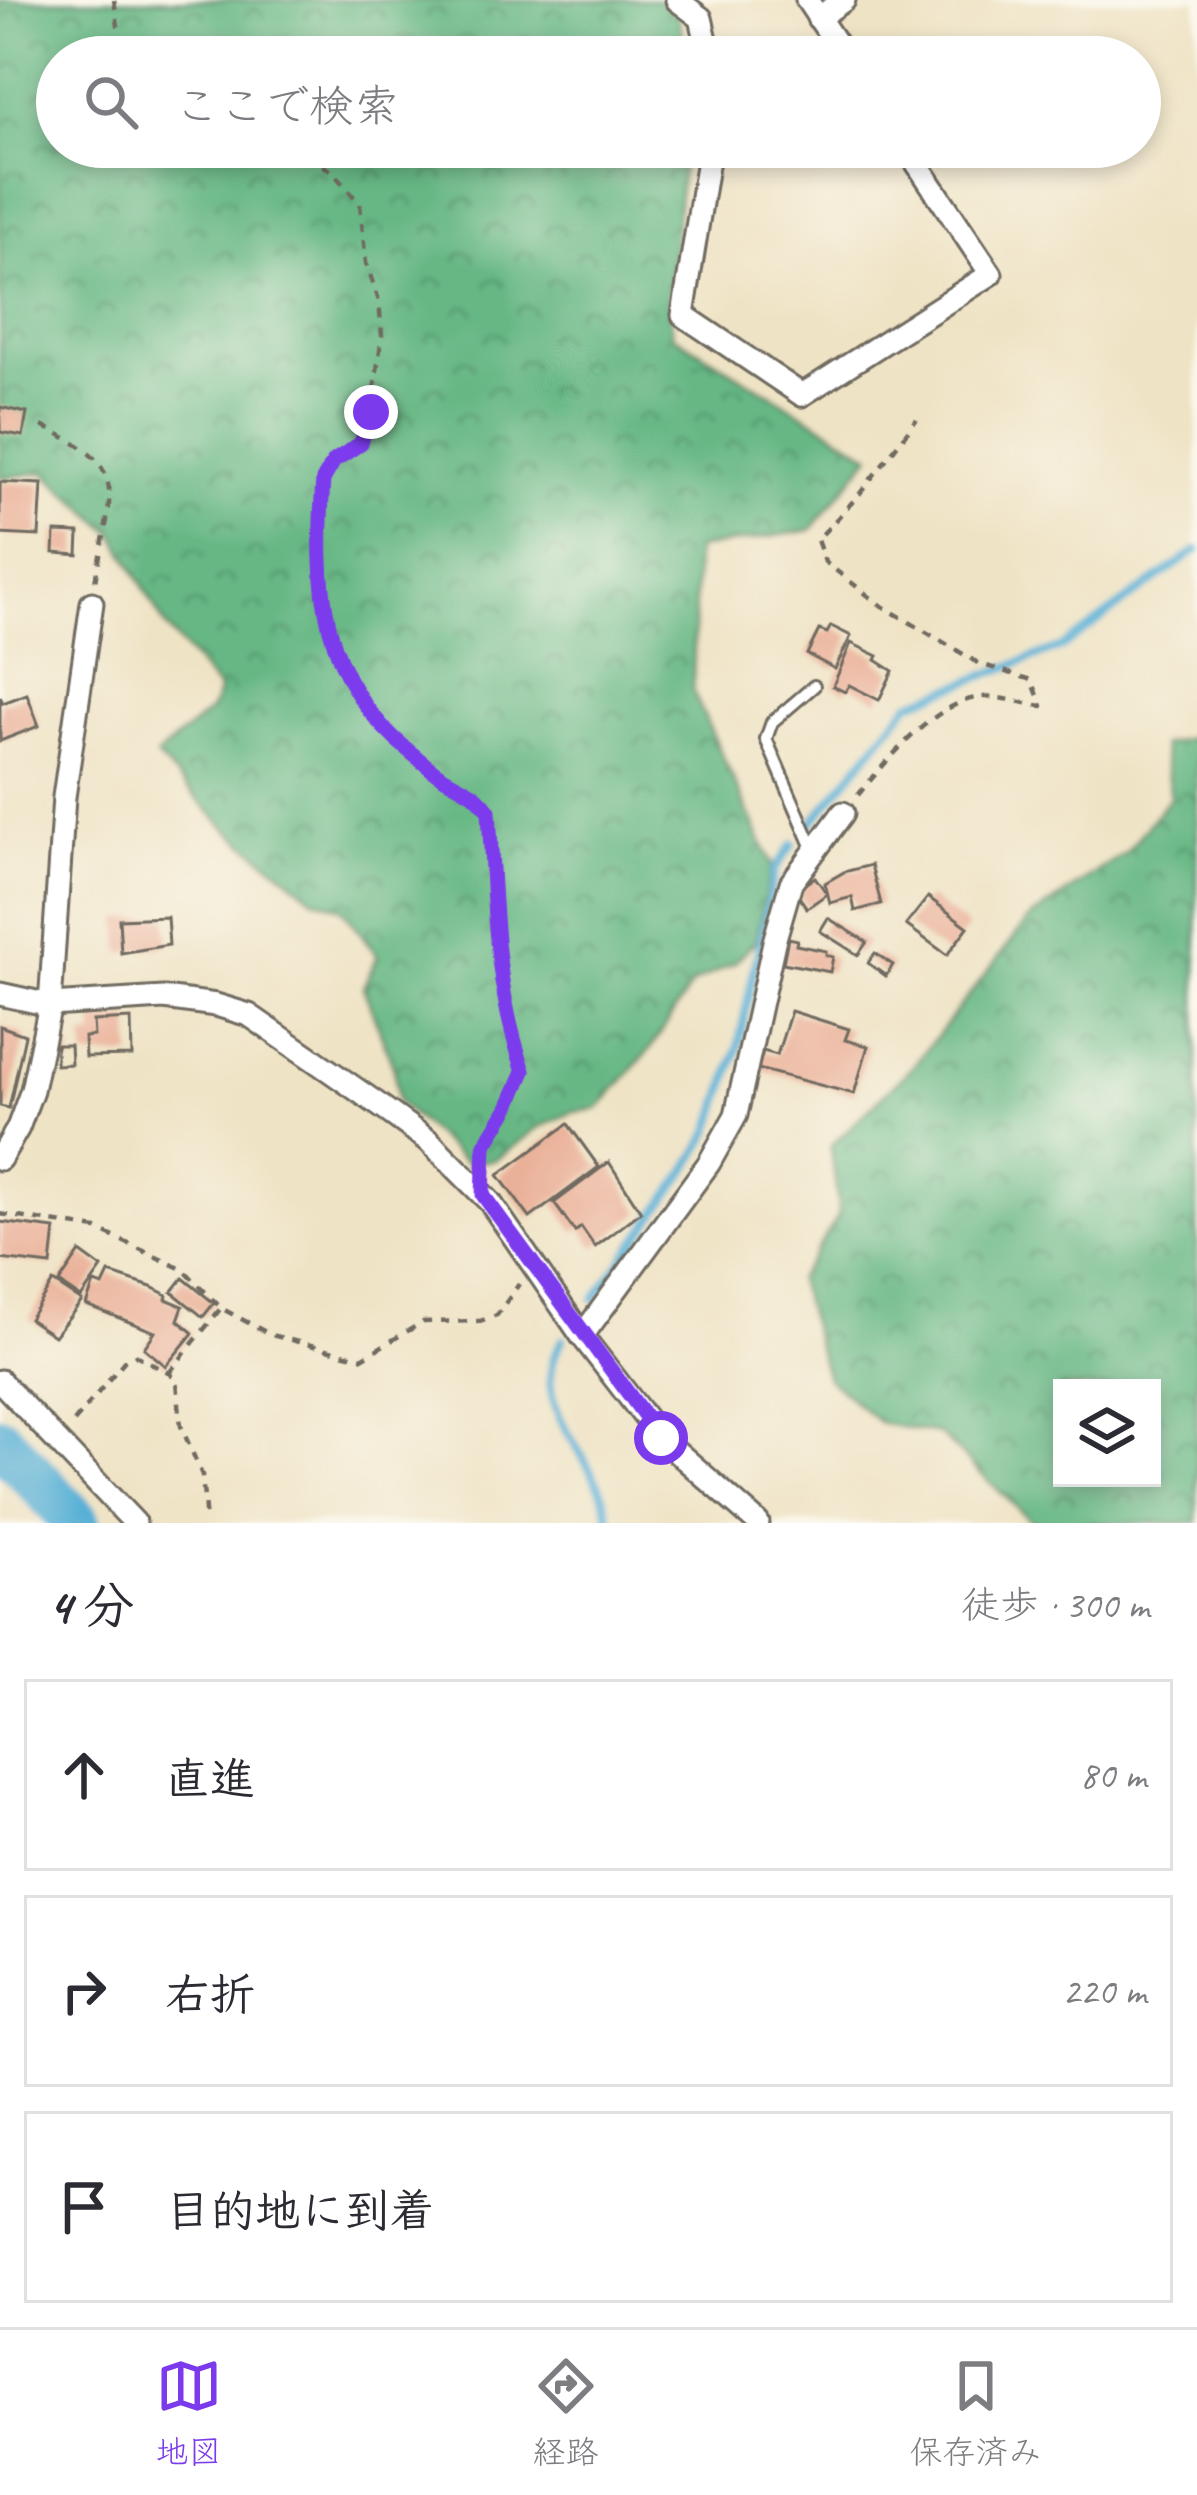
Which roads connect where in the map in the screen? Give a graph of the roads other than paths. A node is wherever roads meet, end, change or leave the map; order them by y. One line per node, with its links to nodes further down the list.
1 (677, 0): 4 (street)
2 (844, 0): 3 (street)
3 (813, 9): 5 (street)
4 (705, 36)
5 (831, 36)
6 (707, 168): 7 (street)
7 (919, 168)
8 (92, 603): 13 (street)
9 (814, 686): 11 (lane)
10 (843, 813): 11 (street)
11 (813, 848): 15 (street)
12 (0, 994): 13 (street)
13 (50, 1005): 14 (street); 15 (street)
14 (0, 1160)
15 (582, 1336): 18 (street)
16 (0, 1381): 17 (street)
17 (135, 1523)
18 (758, 1523)

